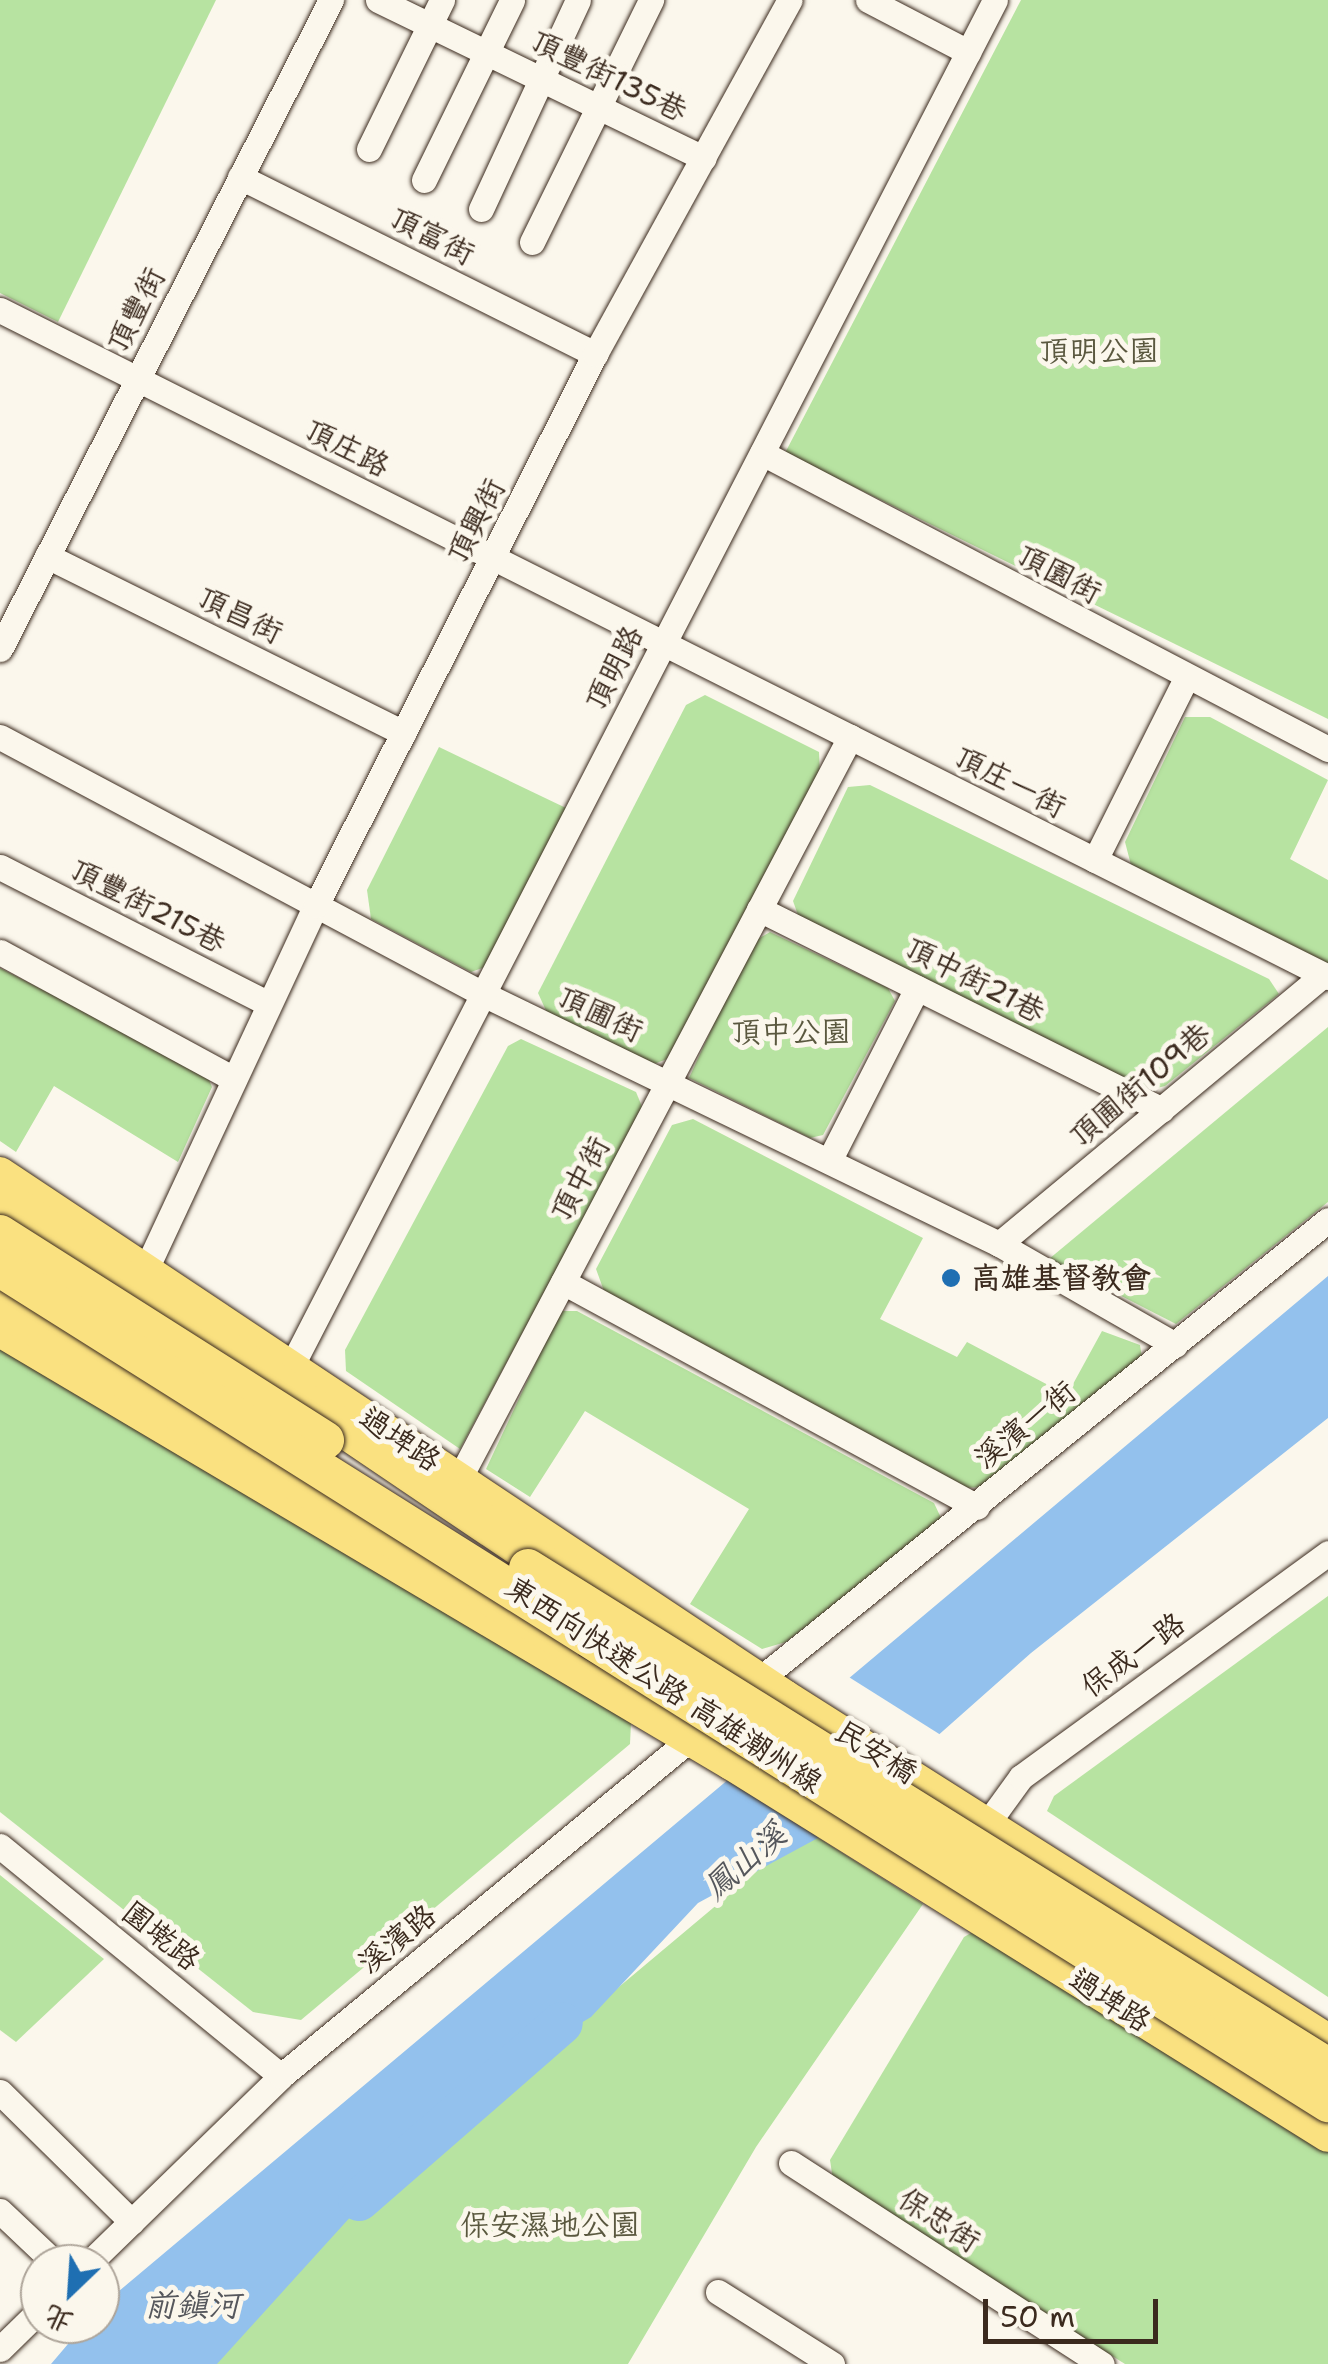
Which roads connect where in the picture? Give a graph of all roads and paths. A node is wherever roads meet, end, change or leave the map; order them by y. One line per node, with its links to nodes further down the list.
1 (330, 0): 17 (street, 頂豐街)
2 (378, 0): 10 (street, 頂豐街135巷)
3 (442, 0): 10 (street)
4 (512, 0): 12 (street)
5 (578, 0): 13 (street)
6 (652, 0): 14 (street)
7 (790, 0): 16 (street, 頂興街)
8 (868, 0): 11 (street)
9 (995, 0): 11 (street, 頂明路)
10 (430, 25): 12 (street, 頂豐街135巷); 15 (street)
11 (968, 52): 24 (street, 頂明路)
12 (488, 53): 13 (street, 頂豐街135巷); 18 (street)
13 (540, 79): 14 (street, 頂豐街135巷); 19 (street)
14 (598, 106): 16 (street, 頂豐街135巷); 20 (street)
15 (370, 149)
16 (704, 158): 22 (street, 頂興街)
17 (240, 177): 22 (street, 頂富街); 23 (street, 頂豐街)
18 (424, 180)
19 (481, 209)
20 (532, 242)
21 (0, 310): 23 (street, 頂庄路)
22 (595, 354): 26 (street, 頂興街)
23 (138, 378): 25 (street, 頂豐街); 26 (street, 頂庄路)
24 (762, 453): 27 (street, 頂明路); 29 (street, 頂園街)
25 (47, 556): 28 (street, 頂豐街); 30 (street, 頂昌街)
26 (494, 558): 27 (street, 頂庄路); 30 (street, 頂興街)
27 (664, 644): 32 (street, 頂庄一街); 41 (street, 頂明路)
28 (0, 649)
29 (1186, 678): 33 (street, 頂園街); 34 (street)
30 (403, 733): 36 (street, 頂興街)
31 (0, 737): 36 (street, 頂圃街)
32 (850, 737): 34 (street, 頂庄一街); 37 (street, 頂中街)
33 (1328, 748)
34 (1095, 860): 39 (street, 頂庄一街)
35 (0, 866): 42 (street, 頂豐街215巷)
36 (316, 905): 41 (street, 頂圃街); 42 (street, 頂興街)
37 (759, 909): 40 (street, 頂中街21巷); 44 (street, 頂中街)
38 (0, 952): 43 (street)
39 (1325, 976): 45 (street, 頂圃街109巷)
40 (918, 988): 45 (street, 頂中街21巷); 46 (street)
41 (483, 994): 44 (street, 頂圃街); 58 (street, 頂明路)
42 (267, 1003): 43 (street, 頂興街)
43 (230, 1077): 52 (street, 頂興街)
44 (668, 1081): 46 (street, 頂圃街); 54 (street, 頂中街)
45 (1162, 1110): 51 (street, 頂圃街109巷)
46 (829, 1161): 51 (street, 頂圃街)
47 (0, 1173): 52 (main road, 過埤路)
48 (0, 1196): 63 (highway, bridge)
49 (1328, 1220): 57 (street, 溪濱一街)
50 (0, 1234): 63 (highway, 東西向快速公路 高雄潮州線, bridge)
51 (998, 1244): 57 (street, 頂圃街)
52 (147, 1267): 58 (main road, 過埤路)
53 (0, 1268): 63 (highway, 東西向快速公路 高雄潮州線, bridge)
54 (563, 1282): 59 (street, 頂中街); 60 (street)
55 (0, 1306): 63 (highway, bridge)
56 (0, 1331): 65 (main road)
57 (1175, 1344): 60 (street, 溪濱一街)
58 (292, 1366): 59 (main road, 過埤路)
59 (459, 1479): 62 (main road, 過埤路)
60 (977, 1506): 62 (street, 溪濱一街)
61 (1328, 1553): 66 (street, 保成一路)
62 (760, 1678): 64 (main road, 過埤路); 65 (street, 溪濱路)
63 (689, 1688): 69 (highway, 東西向快速公路 高雄潮州線, bridge); 72 (highway, 東西向快速公路 高雄潮州線, bridge)
64 (801, 1705): 66 (main road, 民安橋)
65 (689, 1740): 70 (street, 溪濱路); 73 (main road, 過埤路)
66 (990, 1822): 68 (main road)
67 (0, 1846): 70 (street, 園墘路)
68 (1328, 2040)
69 (1328, 2067)
70 (281, 2076): 76 (street, 溪濱路)
71 (0, 2092): 76 (street)
72 (1328, 2102)
73 (1328, 2136)
74 (791, 2163): 83 (street, 保忠街)
75 (0, 2211): 77 (street)
76 (132, 2222): 78 (street, 溪濱路)
77 (35, 2244)
78 (109, 2244)
79 (718, 2292): 82 (street)
80 (20, 2330): 81 (street)
81 (0, 2349)
82 (832, 2364)
83 (1102, 2364)

